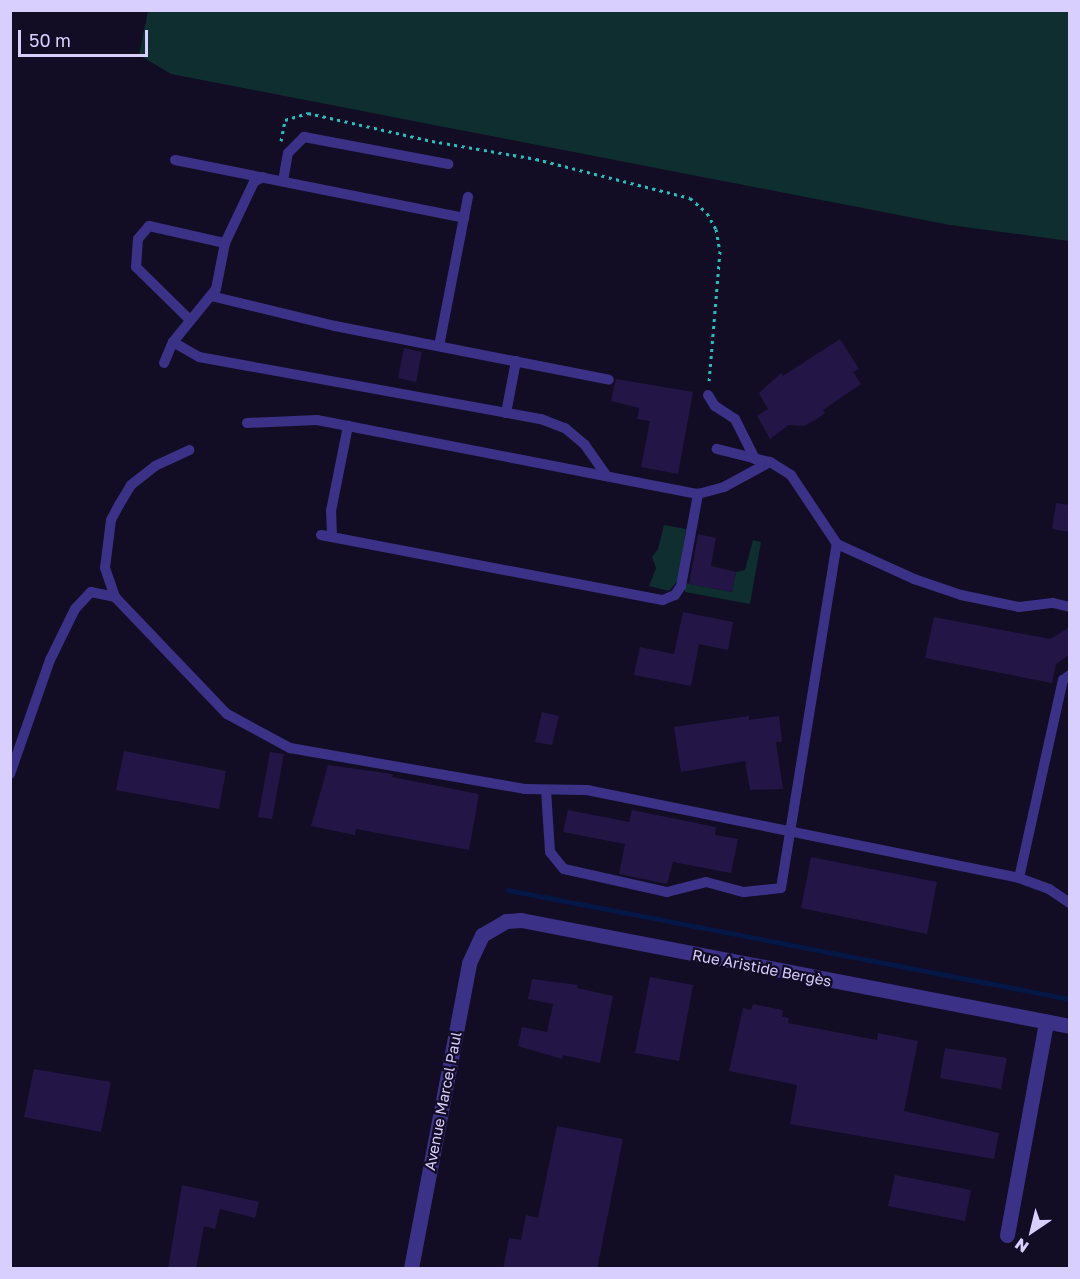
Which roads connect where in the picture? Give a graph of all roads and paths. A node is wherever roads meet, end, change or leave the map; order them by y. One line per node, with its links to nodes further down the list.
1 (288, 153): 3 (lane); 5 (lane); 16 (path)
2 (175, 160): 4 (lane)
3 (448, 164)
4 (263, 177): 5 (lane); 8 (lane)
5 (282, 181): 7 (lane)
6 (468, 197): 7 (lane)
7 (464, 218): 12 (lane)
8 (225, 243): 9 (lane); 10 (lane)
9 (211, 296): 10 (lane); 12 (lane)
10 (190, 320): 11 (lane)
11 (173, 342): 14 (lane); 17 (lane)
12 (439, 346): 13 (lane)
13 (516, 361): 15 (lane); 17 (lane)
14 (164, 363)
15 (609, 380)
16 (708, 395): 22 (lane)
17 (506, 413): 24 (lane)
18 (247, 423): 19 (lane)
19 (348, 426): 24 (lane); 25 (lane)
20 (717, 449): 22 (lane)
21 (190, 450): 27 (lane)
22 (755, 459): 23 (lane)
23 (770, 462): 25 (lane); 26 (lane)
24 (607, 477): 25 (lane)
25 (699, 494)
26 (837, 544): 28 (lane); 32 (lane)
27 (115, 597): 30 (lane); 31 (lane)
28 (1070, 607)
29 (1070, 675): 33 (lane)
30 (10, 774)
31 (546, 790): 32 (lane); 32 (lane)
32 (790, 832): 33 (lane)
33 (1019, 878): 34 (lane)
34 (1070, 903)
35 (482, 935): 36 (street, Rue Aristide Bergès); 39 (street, Avenue Marcel Paul)
36 (1046, 1022): 37 (street, Rue Aristide Bergès); 38 (street)
37 (1070, 1026)
38 (1007, 1235)
39 (411, 1269)

